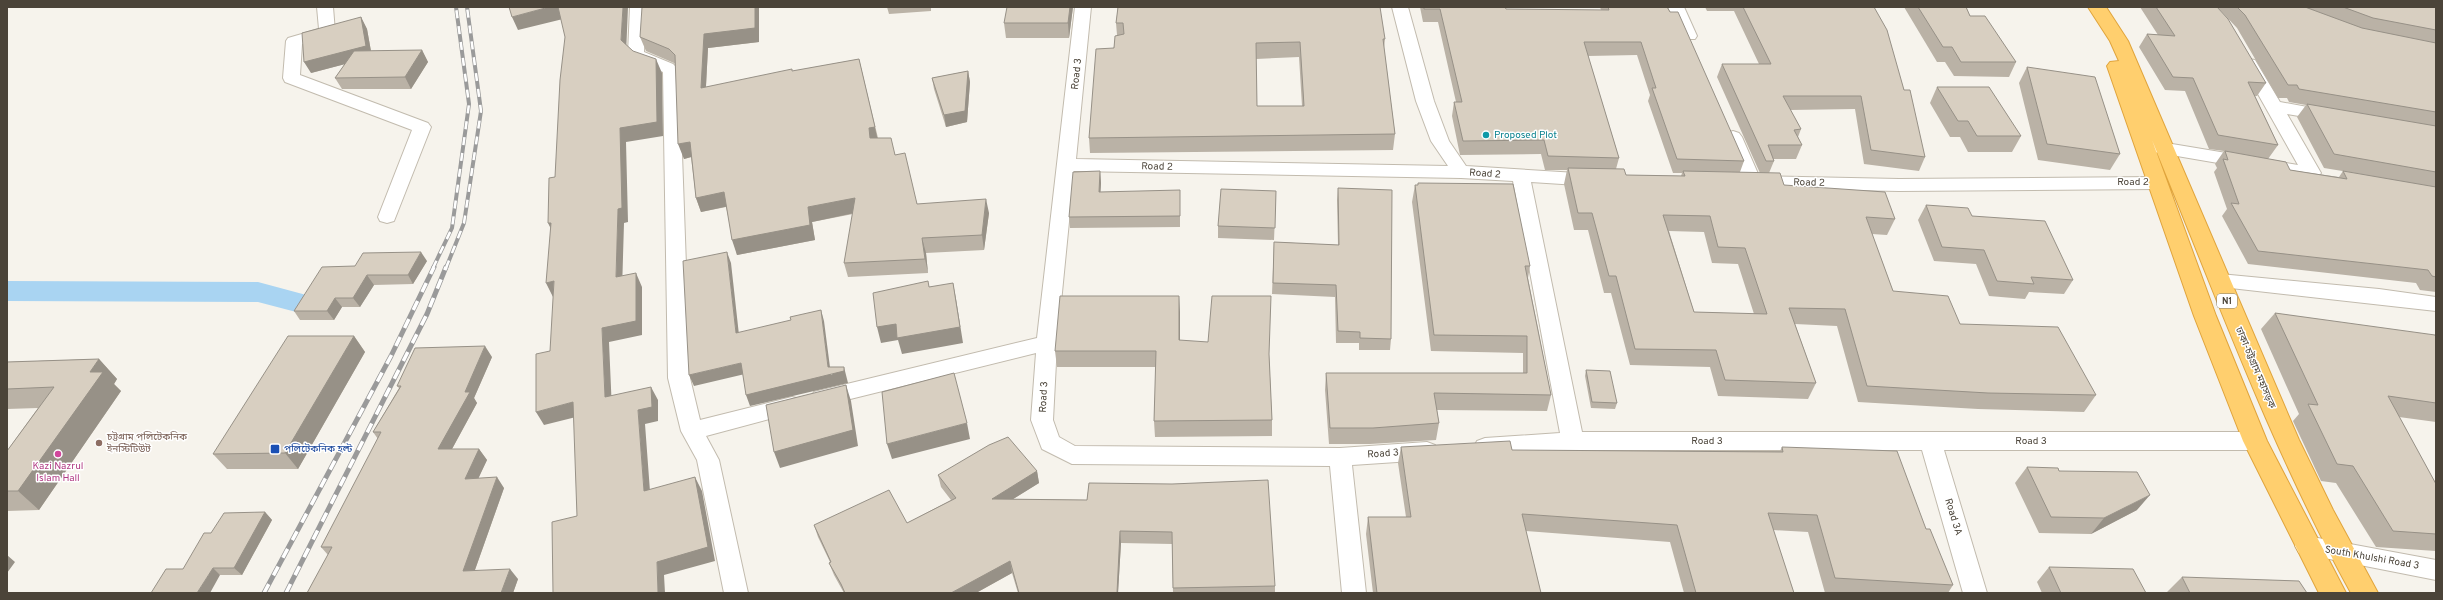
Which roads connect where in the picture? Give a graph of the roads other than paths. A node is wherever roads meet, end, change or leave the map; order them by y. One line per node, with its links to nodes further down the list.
1 (325, 7): 20 (street)
2 (638, 7): 24 (street)
3 (1083, 7): 15 (street, Road 3)
4 (1400, 7): 16 (street, Road 2)
5 (1676, 7): 9 (street)
6 (2083, 7): 13 (highway, N1)
7 (2097, 7): 14 (highway, ঢাকা-চট্টগ্রাম মহাসড়ক / N1)
8 (2240, 48): 10 (street)
9 (1695, 51)
10 (2275, 107): 11 (street); 14 (street)
11 (2344, 118)
12 (1727, 124): 19 (street, Road 2)
13 (2144, 146): 14 (street); 19 (highway, N1)
14 (2165, 150): 21 (highway, ঢাকা-চট্টগ্রাম মহাসড়ক / N1)
15 (1068, 166): 16 (street, Road 2); 23 (street, Road 3)
16 (1461, 172): 17 (street, Road 2)
17 (1521, 176): 18 (street, Road 2); 26 (street)
18 (1607, 180)
19 (2156, 183): 25 (highway, N1)
20 (387, 217)
21 (2220, 281): 22 (street); 30 (highway, ঢাকা-চট্টগ্রাম মহাসড়ক / N1)
22 (2436, 304)
23 (1047, 343): 24 (street); 28 (street, Road 3)
24 (692, 431): 32 (street)
25 (2254, 440): 27 (street, Road 3); 29 (highway, N1)
26 (1573, 441): 27 (street, Road 3); 28 (street, Road 3)
27 (1930, 441): 34 (street, Road 3A)
28 (1340, 457): 33 (street)
29 (2307, 546): 30 (street, South Khulshi Road 3); 35 (highway, N1)
30 (2342, 553): 31 (street, South Khulshi Road 3); 36 (highway, ঢাকা-চট্টগ্রাম মহাসড়ক / N1)
31 (2436, 570)
32 (736, 593)
33 (1354, 593)
34 (1976, 593)
35 (2333, 593)
36 (2365, 593)

